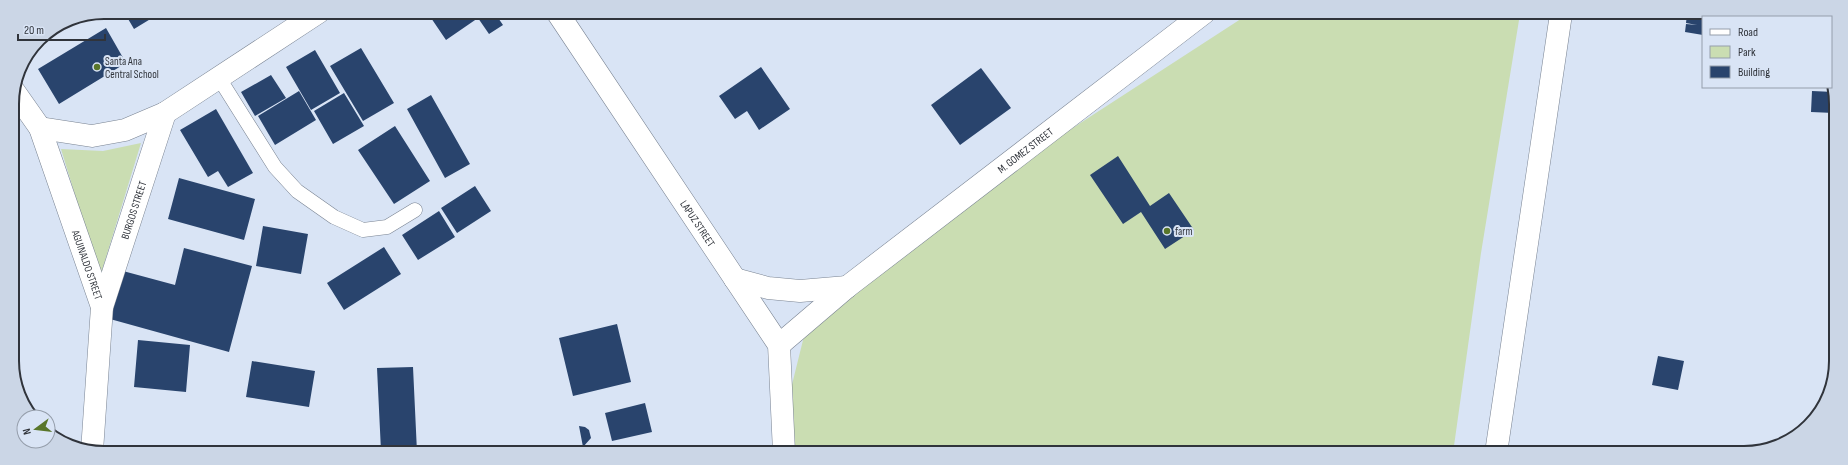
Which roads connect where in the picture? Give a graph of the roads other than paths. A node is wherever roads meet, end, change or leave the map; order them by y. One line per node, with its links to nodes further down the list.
1 (308, 19): 5 (street)
2 (562, 19): 10 (street, LAPUZ STREET)
3 (1196, 19): 11 (street, M. GOMEZ STREET)
4 (1560, 19): 16 (street)
5 (219, 78): 7 (street); 9 (lane)
6 (19, 98): 8 (street, AGUINALDO STREET)
7 (165, 113): 8 (street); 12 (street, BURGOS STREET)
8 (40, 128): 12 (street, AGUINALDO STREET)
9 (415, 210)
10 (735, 279): 11 (street); 13 (street, LAPUZ STREET)
11 (847, 287): 13 (street, M. GOMEZ STREET)
12 (102, 306): 14 (street, AGUINALDO STREET)
13 (779, 345): 15 (street)
14 (92, 445)
15 (784, 446)
16 (1497, 446)

